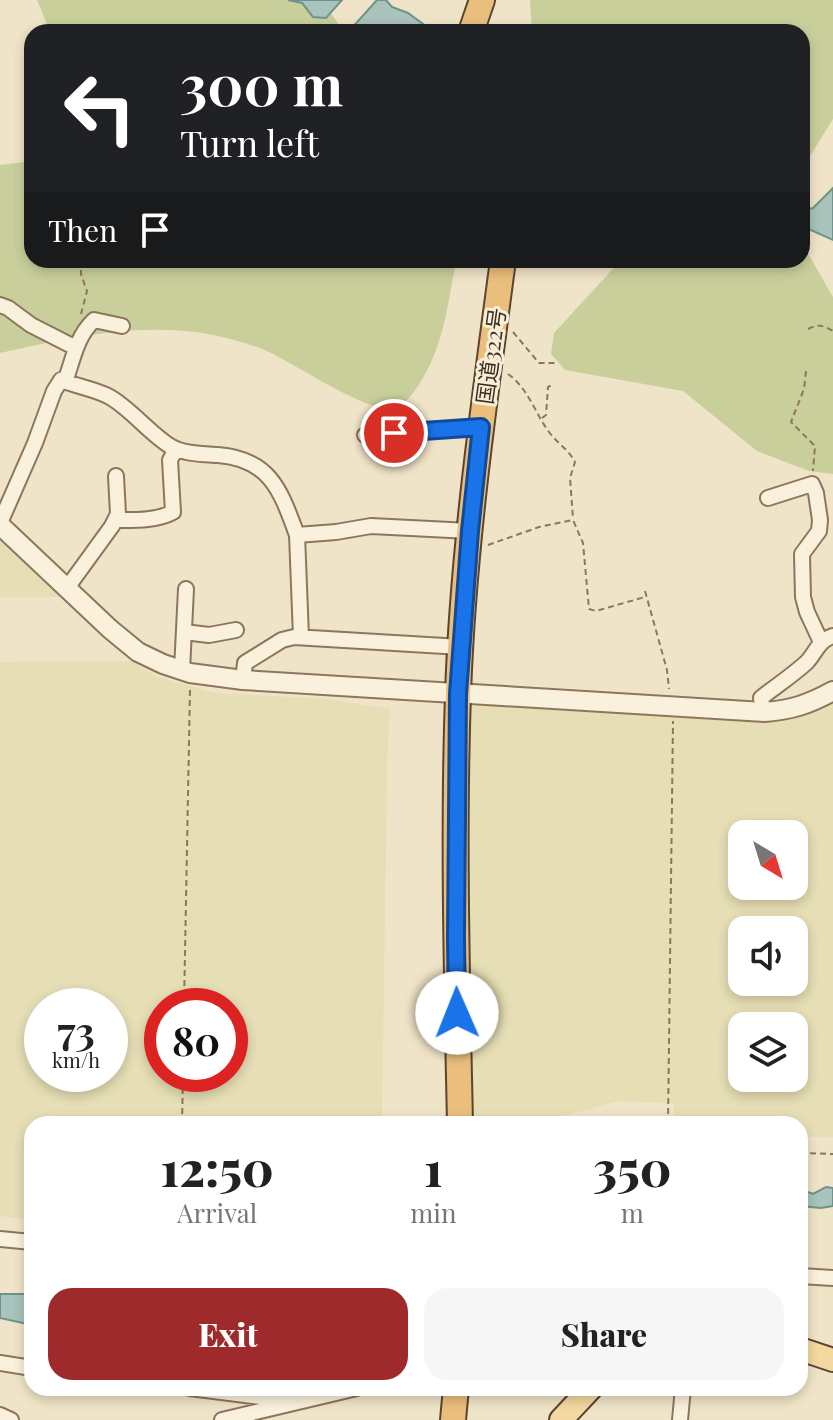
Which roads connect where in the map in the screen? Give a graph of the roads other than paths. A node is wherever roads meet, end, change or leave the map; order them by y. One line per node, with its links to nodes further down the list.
1 (482, 0): 2 (highway)
2 (474, 24)
3 (502, 268): 8 (highway, 国道322号)
4 (0, 305): 6 (street)
5 (122, 326): 6 (street)
6 (76, 348): 7 (street)
7 (65, 382): 10 (street); 14 (street)
8 (481, 427): 9 (street); 16 (highway, 国道322号)
9 (365, 435)
10 (176, 449): 13 (street); 15 (street)
11 (116, 476): 13 (street)
12 (768, 498): 22 (street)
13 (116, 520): 17 (street)
14 (0, 524): 17 (street)
15 (297, 535): 16 (street); 21 (street)
16 (469, 540): 23 (highway, 国道322号)
17 (67, 588): 24 (street)
18 (186, 589): 20 (street)
19 (236, 630): 20 (street)
20 (184, 632): 24 (street)
21 (301, 637): 23 (street); 25 (street)
22 (827, 639): 28 (street)
23 (461, 647): 27 (highway, 国道322号)
24 (186, 672): 25 (street)
25 (243, 680): 27 (street)
26 (833, 691): 28 (street)
27 (458, 694): 28 (street); 29 (highway, 国道322号)
28 (763, 712)
29 (460, 1116)
30 (0, 1239): 31 (street)
31 (24, 1241)
32 (808, 1276): 33 (street)
33 (833, 1278)
34 (808, 1352): 35 (main road)
35 (833, 1360)
36 (0, 1363): 37 (street)
37 (24, 1367)
38 (255, 1396): 43 (street)
39 (326, 1396): 43 (street)
40 (455, 1396): 47 (highway)
41 (584, 1396): 48 (main road)
42 (682, 1396): 49 (street)
43 (303, 1402): 46 (street)
44 (0, 1415): 45 (street)
45 (11, 1420)
46 (222, 1420)
47 (453, 1420)
48 (561, 1420)
49 (680, 1420)

